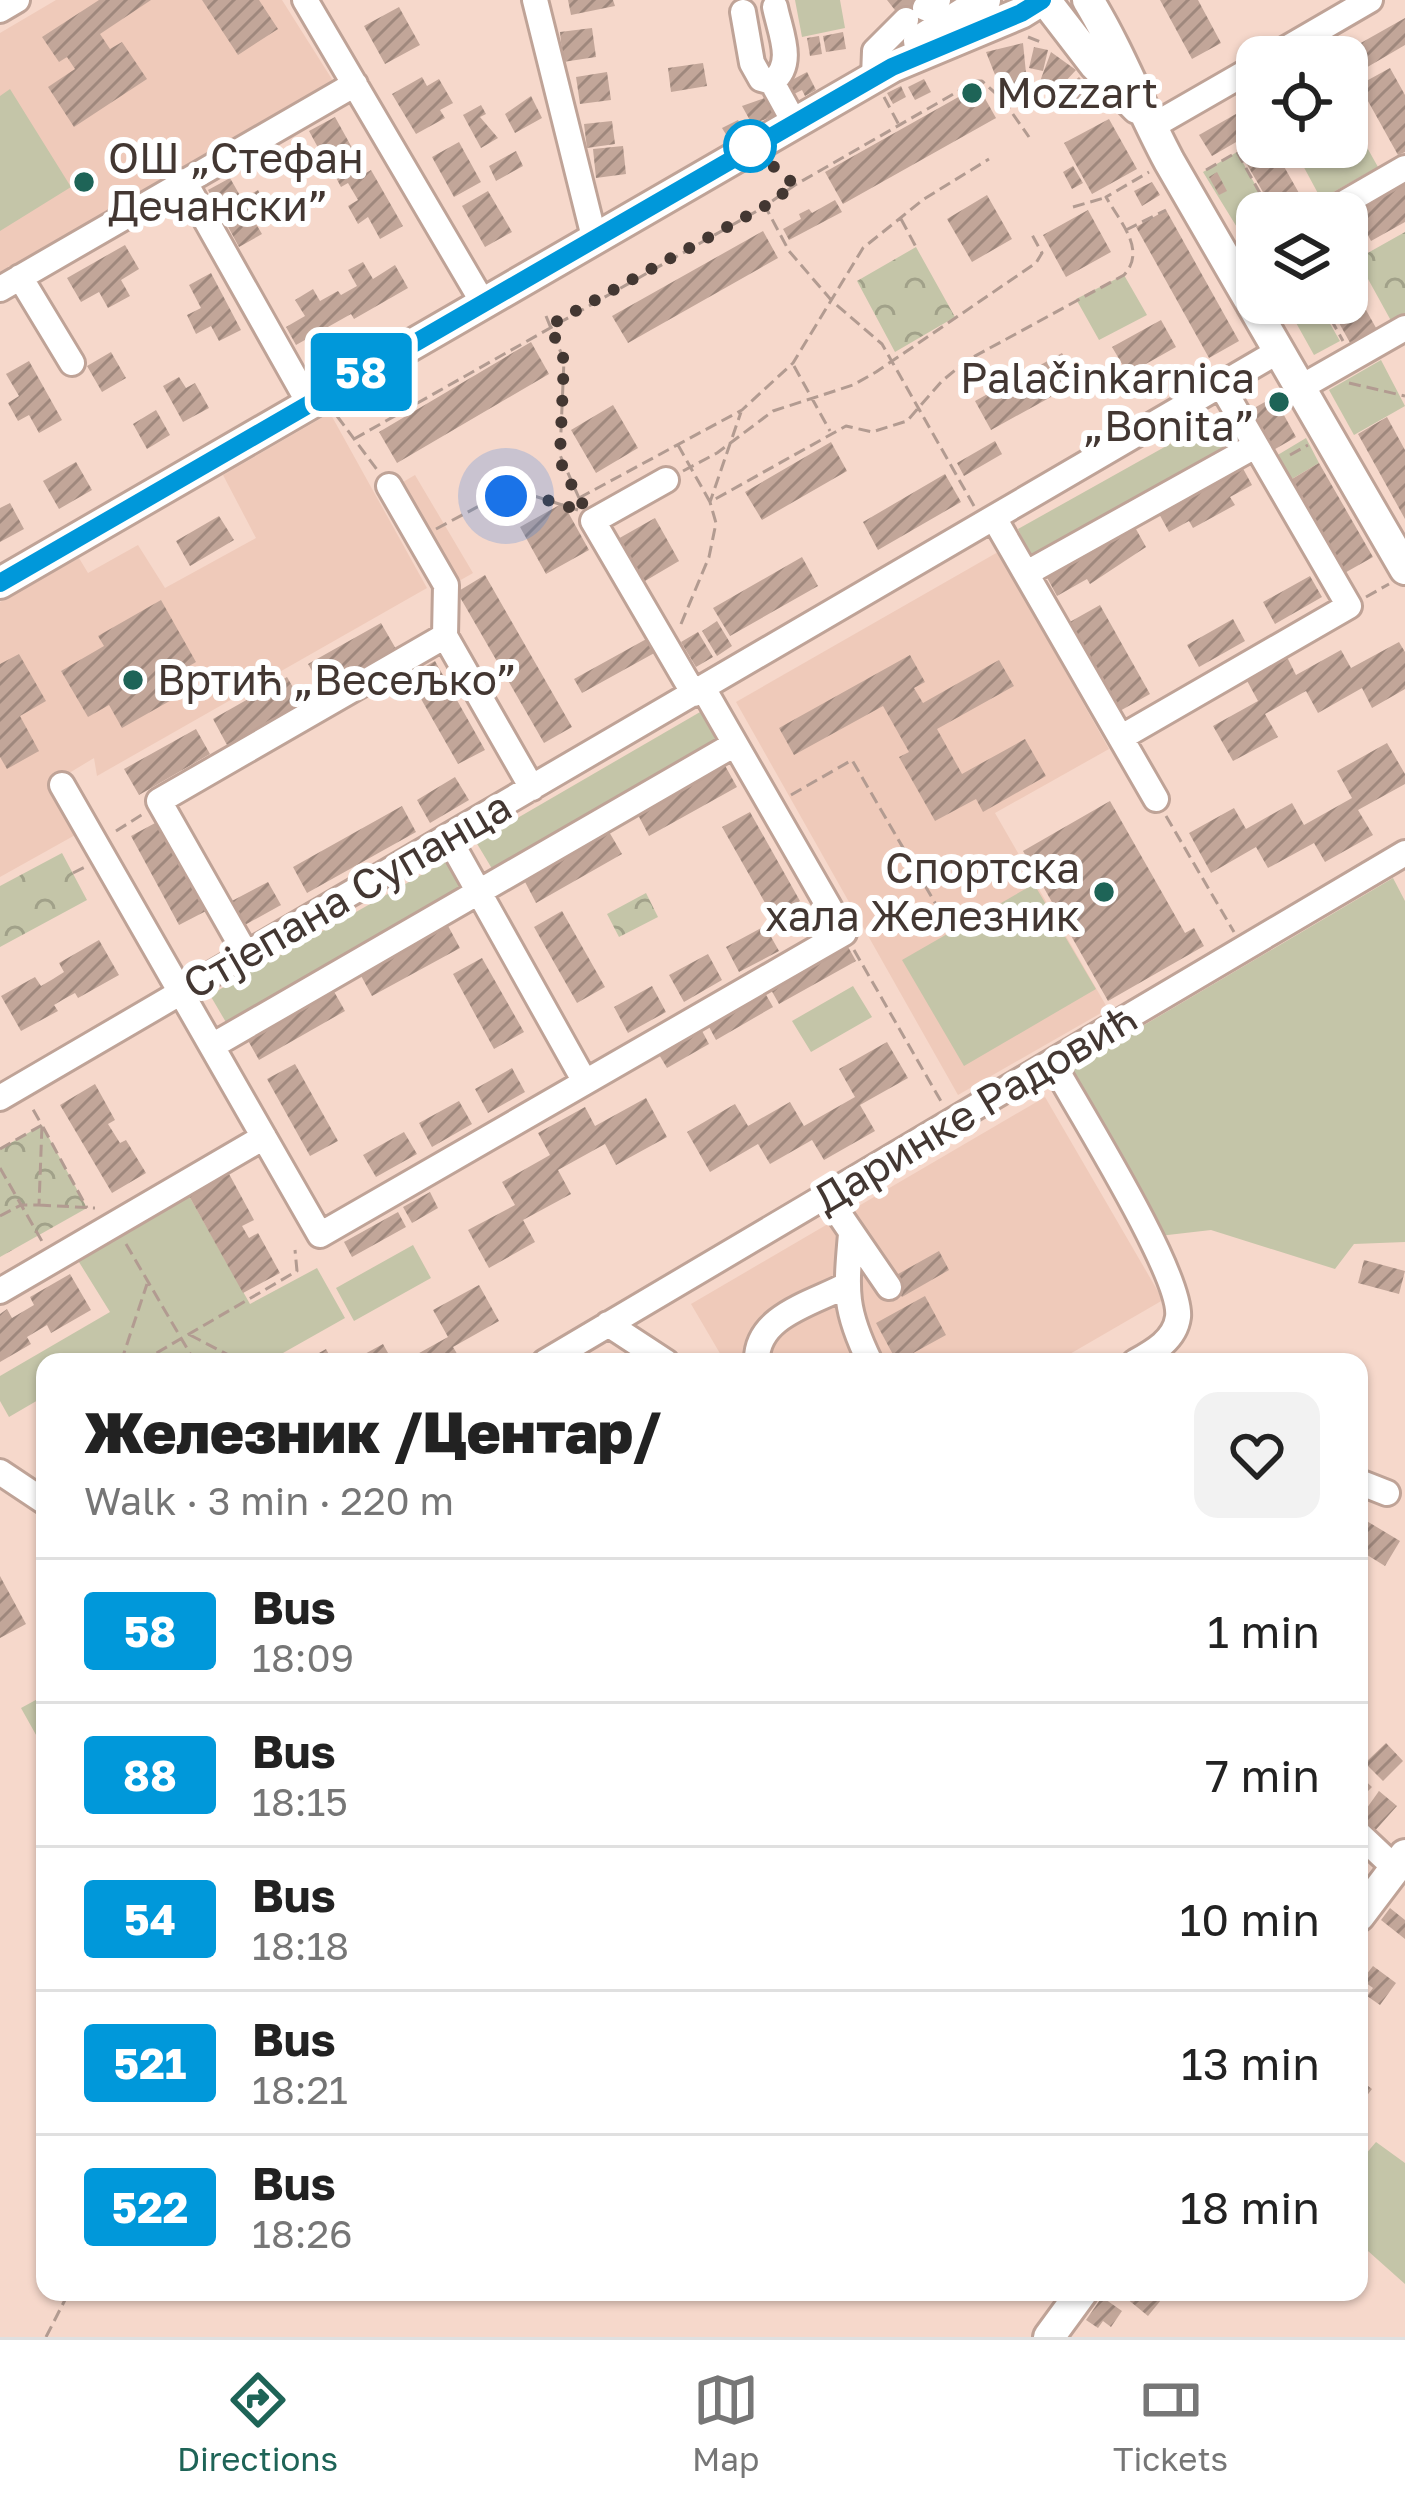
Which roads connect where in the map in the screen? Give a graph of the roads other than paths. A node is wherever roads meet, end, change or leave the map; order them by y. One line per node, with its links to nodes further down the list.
1 (17, 0): 10 (street)
2 (305, 0): 18 (street)
3 (535, 0): 24 (street)
4 (986, 0): 16 (main road)
5 (1043, 0): 12 (main road); 14 (main road)
6 (1088, 0): 20 (main road)
7 (1370, 0): 13 (street)
8 (775, 7): 17 (street)
9 (923, 9): 16 (street)
10 (0, 10)
11 (743, 12): 17 (street)
12 (976, 31): 14 (main road); 16 (main road)
13 (1308, 36)
14 (1095, 64): 20 (main road)
15 (1236, 77): 20 (street)
16 (884, 81): 19 (main road)
17 (772, 82): 19 (street)
18 (356, 84): 22 (street); 27 (street)
19 (794, 122): 24 (main road)
20 (1148, 122): 25 (main road)
21 (1405, 168): 23 (street)
22 (184, 181): 26 (street); 34 (street)
23 (1363, 192)
24 (594, 237): 27 (main road)
25 (1236, 249)
26 (10, 283): 31 (street)
27 (482, 302): 34 (main road)
28 (1267, 324): 30 (main road)
29 (1405, 328): 32 (street)
30 (1277, 352): 32 (main road); 33 (street, Стјепана Супанца)
31 (72, 363)
32 (1311, 382): 39 (main road)
33 (1221, 385): 35 (street); 38 (street, Стјепана Супанца)
34 (319, 404): 42 (main road)
35 (1255, 446): 40 (street); 45 (street)
36 (666, 480): 44 (street)
37 (389, 486): 43 (street)
38 (986, 515): 40 (street); 44 (street, Стјепана Супанца)
39 (1396, 533): 41 (main road)
40 (1028, 573): 45 (street)
41 (1398, 576)
42 (0, 583)
43 (445, 636): 48 (street); 53 (street)
44 (699, 691): 46 (street); 48 (street, Стјепана Супанца)
45 (1122, 737): 49 (street)
46 (734, 744): 52 (street); 57 (street)
47 (62, 785): 54 (street)
48 (532, 788): 50 (street, Стјепана Супанца)
49 (1156, 799)
50 (448, 837): 52 (street); 53 (street, Стјепана Супанца)
51 (1405, 853): 56 (street, Даринке Радовић)
52 (479, 890): 55 (street); 57 (street)
53 (246, 954): 54 (street, Стјепана Супанца)
54 (182, 991): 55 (street); 58 (street, Стјепана Супанца)
55 (212, 1046): 59 (street)
56 (1052, 1061): 60 (street, Даринке Радовић); 70 (street)
57 (585, 1082): 59 (street)
58 (0, 1098)
59 (263, 1137): 64 (street)
60 (826, 1196): 61 (street); 65 (street, Даринке Радовић)
61 (851, 1234): 62 (street); 63 (street)
62 (845, 1286): 68 (street); 69 (street)
63 (890, 1287)
64 (0, 1291)
65 (608, 1324): 66 (street, Даринке Радовић); 67 (street)
66 (559, 1353)
67 (652, 1353)
68 (757, 1353)
69 (866, 1353)
70 (1147, 1353)
71 (2, 1478): 74 (street)
72 (1368, 1486): 73 (street)
73 (1387, 1493)
74 (36, 1497)
75 (1368, 1840): 76 (street)
76 (1400, 1861): 77 (main road)
77 (1368, 1904)
78 (1075, 2301): 79 (main road)
79 (1049, 2337)

